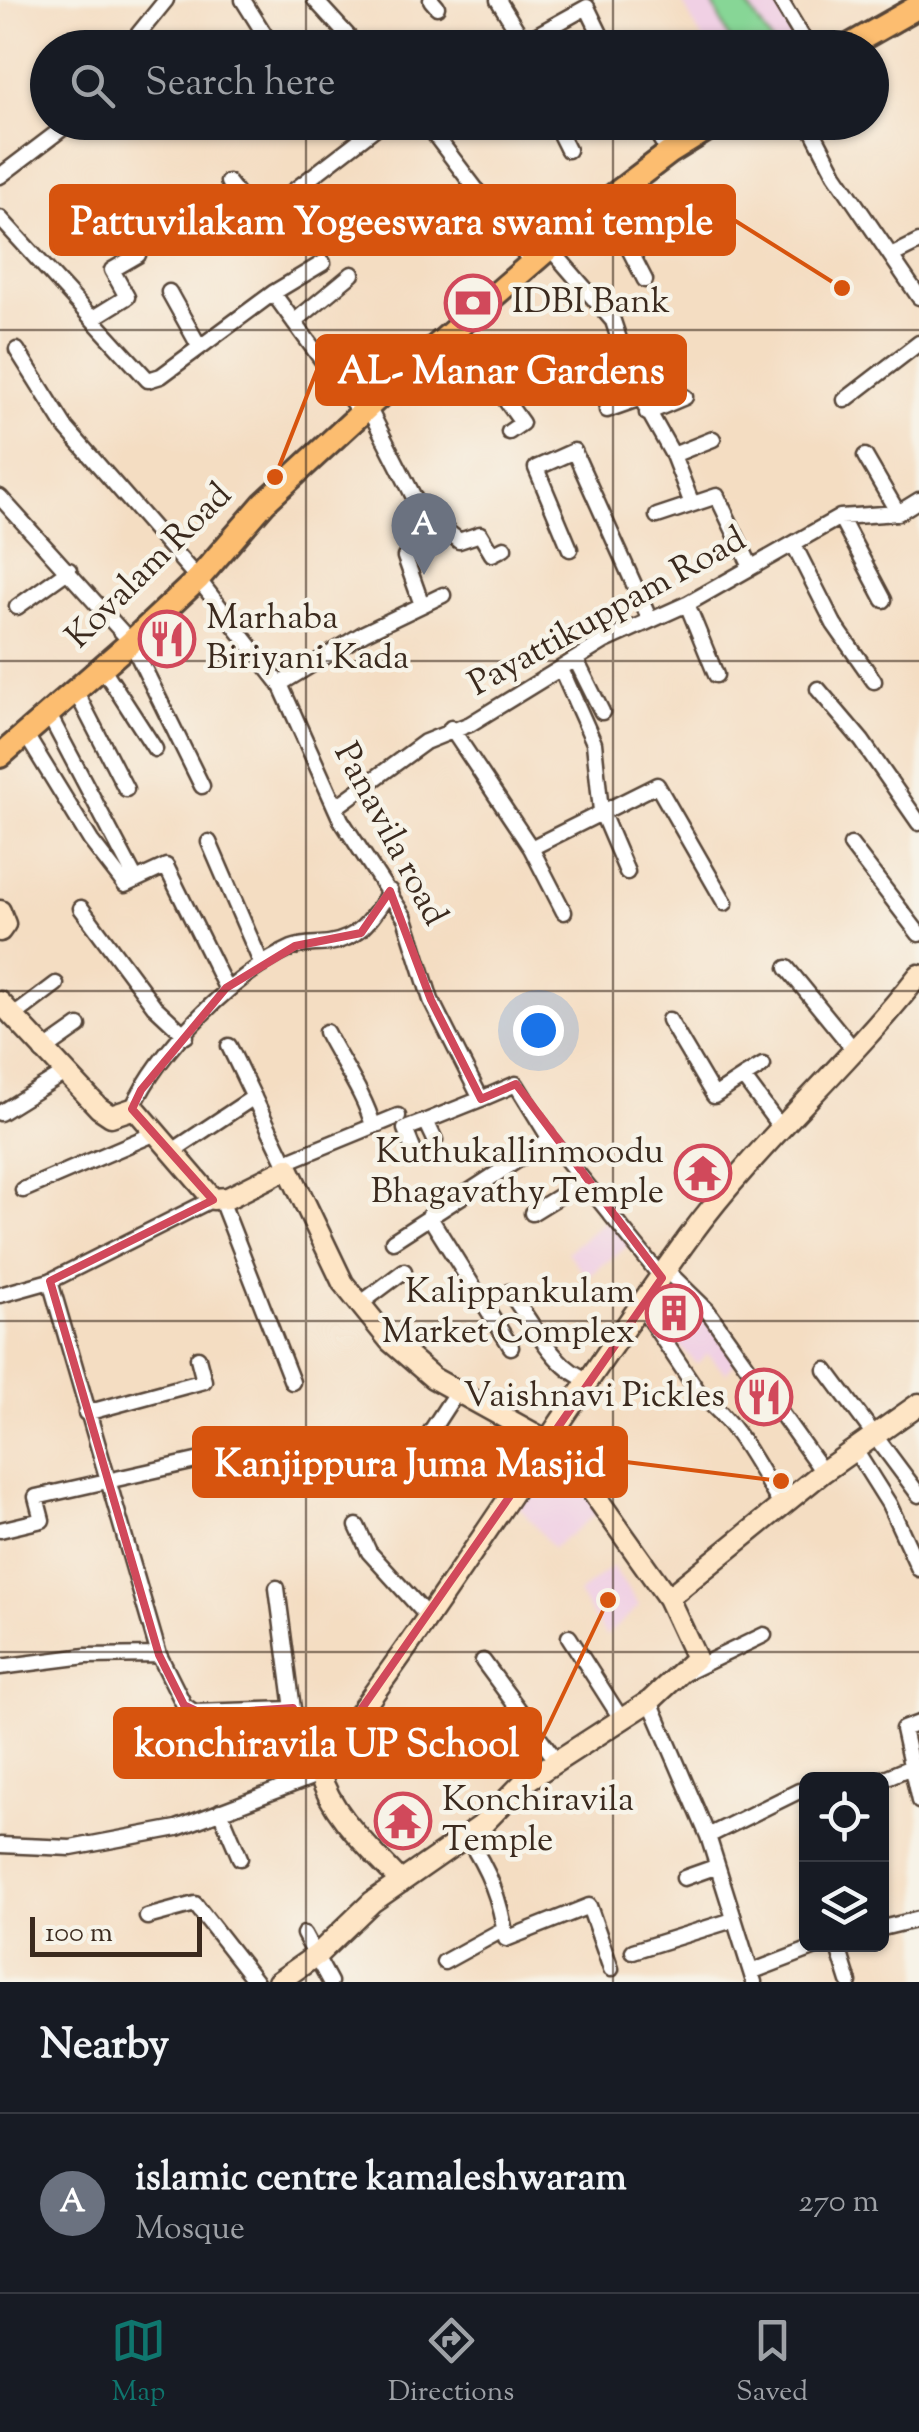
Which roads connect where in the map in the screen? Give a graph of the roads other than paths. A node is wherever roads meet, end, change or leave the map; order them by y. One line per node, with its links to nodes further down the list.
1 (166, 0): 7 (street)
2 (243, 0): 8 (street)
3 (315, 0): 9 (street)
4 (498, 0): 10 (street)
5 (780, 0): 13 (street)
6 (919, 6): 14 (main road)
7 (141, 30)
8 (262, 30)
9 (342, 30)
10 (522, 30)
11 (549, 30): 12 (street)
12 (599, 30)
13 (798, 30)
14 (877, 30)
15 (47, 140): 24 (street)
16 (360, 140): 25 (street)
17 (441, 140): 30 (street)
18 (563, 140): 22 (street)
19 (661, 140): 23 (street)
20 (690, 140): 23 (main road, Kovalam Road)
21 (817, 140): 31 (street)
22 (568, 150)
23 (669, 153): 26 (main road, Kovalam Road)
24 (0, 176)
25 (228, 182)
26 (605, 202): 30 (main road, Kovalam Road); 34 (street)
27 (0, 218): 38 (street)
28 (919, 242): 31 (street)
29 (138, 255): 38 (street)
30 (541, 255): 40 (main road, Kovalam Road); 44 (street)
31 (893, 255): 37 (street)
32 (323, 263): 36 (street)
33 (352, 274): 39 (street)
34 (645, 280)
35 (169, 292): 42 (street)
36 (272, 293): 39 (street); 42 (street)
37 (919, 297)
38 (94, 318): 42 (street)
39 (294, 322): 48 (street)
40 (455, 330): 48 (main road, Kovalam Road); 50 (street)
41 (919, 343): 46 (street)
42 (199, 346)
43 (17, 350): 66 (street, Panavila road)
44 (623, 351)
45 (685, 397): 49 (street)
46 (845, 400)
47 (607, 410): 49 (street)
48 (365, 411): 61 (street); 66 (main road, Kovalam Road)
49 (646, 412): 52 (street)
50 (509, 432)
51 (713, 438): 52 (street)
52 (673, 455): 56 (street)
53 (865, 456): 57 (street)
54 (0, 497): 65 (street)
55 (919, 500): 57 (street, Payattikuppam Road)
56 (692, 504): 58 (street); 64 (street)
57 (898, 513): 59 (street, Payattikuppam Road)
58 (657, 516)
59 (840, 518): 60 (street, Payattikuppam Road); 68 (street)
60 (794, 545): 64 (street, Payattikuppam Road); 78 (street)
61 (504, 548)
62 (570, 549): 72 (street)
63 (405, 557): 70 (street)
64 (751, 567): 69 (street, Payattikuppam Road)
65 (69, 570): 71 (street); 73 (street)
66 (198, 579): 73 (main road, Kovalam Road); 79 (street, Panavila road)
67 (443, 595): 70 (street)
68 (884, 600)
69 (687, 604): 72 (street, Payattikuppam Road); 77 (street)
70 (422, 605): 79 (street)
71 (17, 606)
72 (650, 620): 74 (street, Payattikuppam Road)
73 (131, 642): 75 (main road, Kovalam Road); 88 (street)
74 (576, 660): 76 (street, Payattikuppam Road); 82 (street)
75 (102, 667): 80 (main road, Kovalam Road); 86 (street)
76 (561, 669): 84 (street, Payattikuppam Road); 91 (street)
77 (716, 675)
78 (874, 682)
79 (280, 684): 90 (street, Panavila road)
80 (74, 688): 83 (main road, Kovalam Road); 89 (street)
81 (818, 689): 92 (street)
82 (602, 712)
83 (48, 713): 85 (main road, Kovalam Road); 97 (street)
84 (451, 728): 90 (street, Payattikuppam Road); 95 (street)
85 (26, 735): 87 (main road, Kovalam Road); 97 (street)
86 (155, 749)
87 (0, 756)
88 (202, 786)
89 (126, 789)
90 (336, 807): 98 (street, Panavila road)
91 (601, 812): 95 (street); 96 (street); 99 (street)
92 (919, 824)
93 (209, 842): 105 (street)
94 (851, 845): 104 (street)
95 (530, 848): 102 (street)
96 (627, 872)
97 (136, 880): 109 (street)
98 (390, 891): 105 (street); 122 (street, Panavila road)
99 (724, 903)
100 (81, 908): 114 (street)
101 (0, 911): 103 (street)
102 (564, 912)
103 (0, 931)
104 (919, 934)
105 (262, 965): 109 (street)
106 (787, 968): 116 (street)
107 (919, 975): 116 (street)
108 (56, 984): 110 (street)
109 (226, 988): 114 (street)
110 (6, 1010): 117 (street)
111 (669, 1020): 120 (street)
112 (79, 1026): 117 (street)
113 (326, 1032): 127 (street)
114 (186, 1036): 123 (street)
115 (229, 1046): 121 (street)
116 (855, 1051): 128 (street)
117 (42, 1052): 119 (street)
118 (764, 1064): 120 (street)
119 (63, 1074): 123 (street); 124 (street)
120 (743, 1076): 128 (street)
121 (254, 1097): 132 (street); 134 (street)
122 (481, 1098): 126 (street); 130 (street)
123 (132, 1108): 129 (street)
124 (0, 1113)
125 (398, 1116): 127 (street)
126 (426, 1121): 131 (street); 133 (street)
127 (373, 1126): 134 (street)
128 (781, 1128): 142 (street)
129 (156, 1133): 132 (street); 136 (street)
130 (550, 1138): 135 (street); 139 (street)
131 (435, 1140)
132 (171, 1152): 137 (street)
133 (415, 1154)
134 (287, 1165): 137 (street); 146 (street)
135 (584, 1180): 138 (street); 142 (street)
136 (22, 1190)
137 (217, 1200): 143 (street); 152 (street)
138 (532, 1214)
139 (429, 1216): 140 (street); 148 (street)
140 (393, 1241)
141 (404, 1271): 146 (street)
142 (664, 1275): 147 (street); 161 (street)
143 (50, 1281): 145 (street); 155 (street)
144 (510, 1292): 151 (street)
145 (0, 1295)
146 (360, 1304): 153 (street)
147 (642, 1308): 151 (street); 164 (street)
148 (512, 1348)
149 (198, 1358): 155 (street)
150 (826, 1370): 156 (street)
151 (590, 1380): 157 (street)
152 (292, 1382)
153 (457, 1391): 157 (street); 159 (street)
154 (919, 1404): 156 (street)
155 (86, 1413): 162 (street)
156 (878, 1435): 158 (street); 163 (street)
157 (546, 1441): 169 (street); 170 (street)
158 (855, 1450): 161 (street); 167 (street)
159 (414, 1457)
160 (196, 1461): 162 (street)
161 (823, 1472): 164 (street)
162 (105, 1482): 166 (street); 173 (street)
163 (919, 1495)
164 (781, 1505): 169 (street)
165 (356, 1526): 170 (street)
166 (0, 1530)
167 (919, 1568)
168 (277, 1588): 178 (street)
169 (668, 1598): 176 (street)
170 (430, 1620): 183 (street)
171 (764, 1635): 176 (street)
172 (569, 1637): 179 (street)
173 (159, 1655): 175 (street); 178 (street)
174 (484, 1662): 181 (street)
175 (0, 1667)
176 (685, 1673): 177 (street)
177 (650, 1700): 179 (street); 189 (street)
178 (293, 1709): 183 (street)
179 (620, 1717): 181 (street)
180 (919, 1723): 182 (street)
181 (556, 1760): 188 (street)
182 (911, 1768): 184 (street); 186 (street)
183 (321, 1771): 187 (street); 194 (street)
184 (889, 1777)
185 (799, 1791): 189 (street)
186 (919, 1801)
187 (220, 1811): 190 (street); 191 (street)
188 (466, 1836): 194 (street); 199 (street)
189 (708, 1836): 192 (street)
190 (0, 1845)
191 (240, 1858)
192 (715, 1868): 193 (street); 196 (street)
193 (684, 1878)
194 (401, 1882): 204 (street)
195 (146, 1917): 208 (street)
196 (733, 1920): 201 (street); 207 (street)
197 (919, 1920): 198 (street)
198 (889, 1926)
199 (504, 1929): 205 (street); 206 (street)
200 (304, 1934): 204 (street)
201 (633, 1951)
202 (807, 1952): 207 (street)
203 (840, 1952): 211 (street)
204 (318, 1954): 209 (street); 210 (street)
205 (444, 1962)
206 (611, 1969)
207 (752, 1977)
208 (256, 1982)
209 (278, 1982)
210 (330, 1982)
211 (849, 1982)

